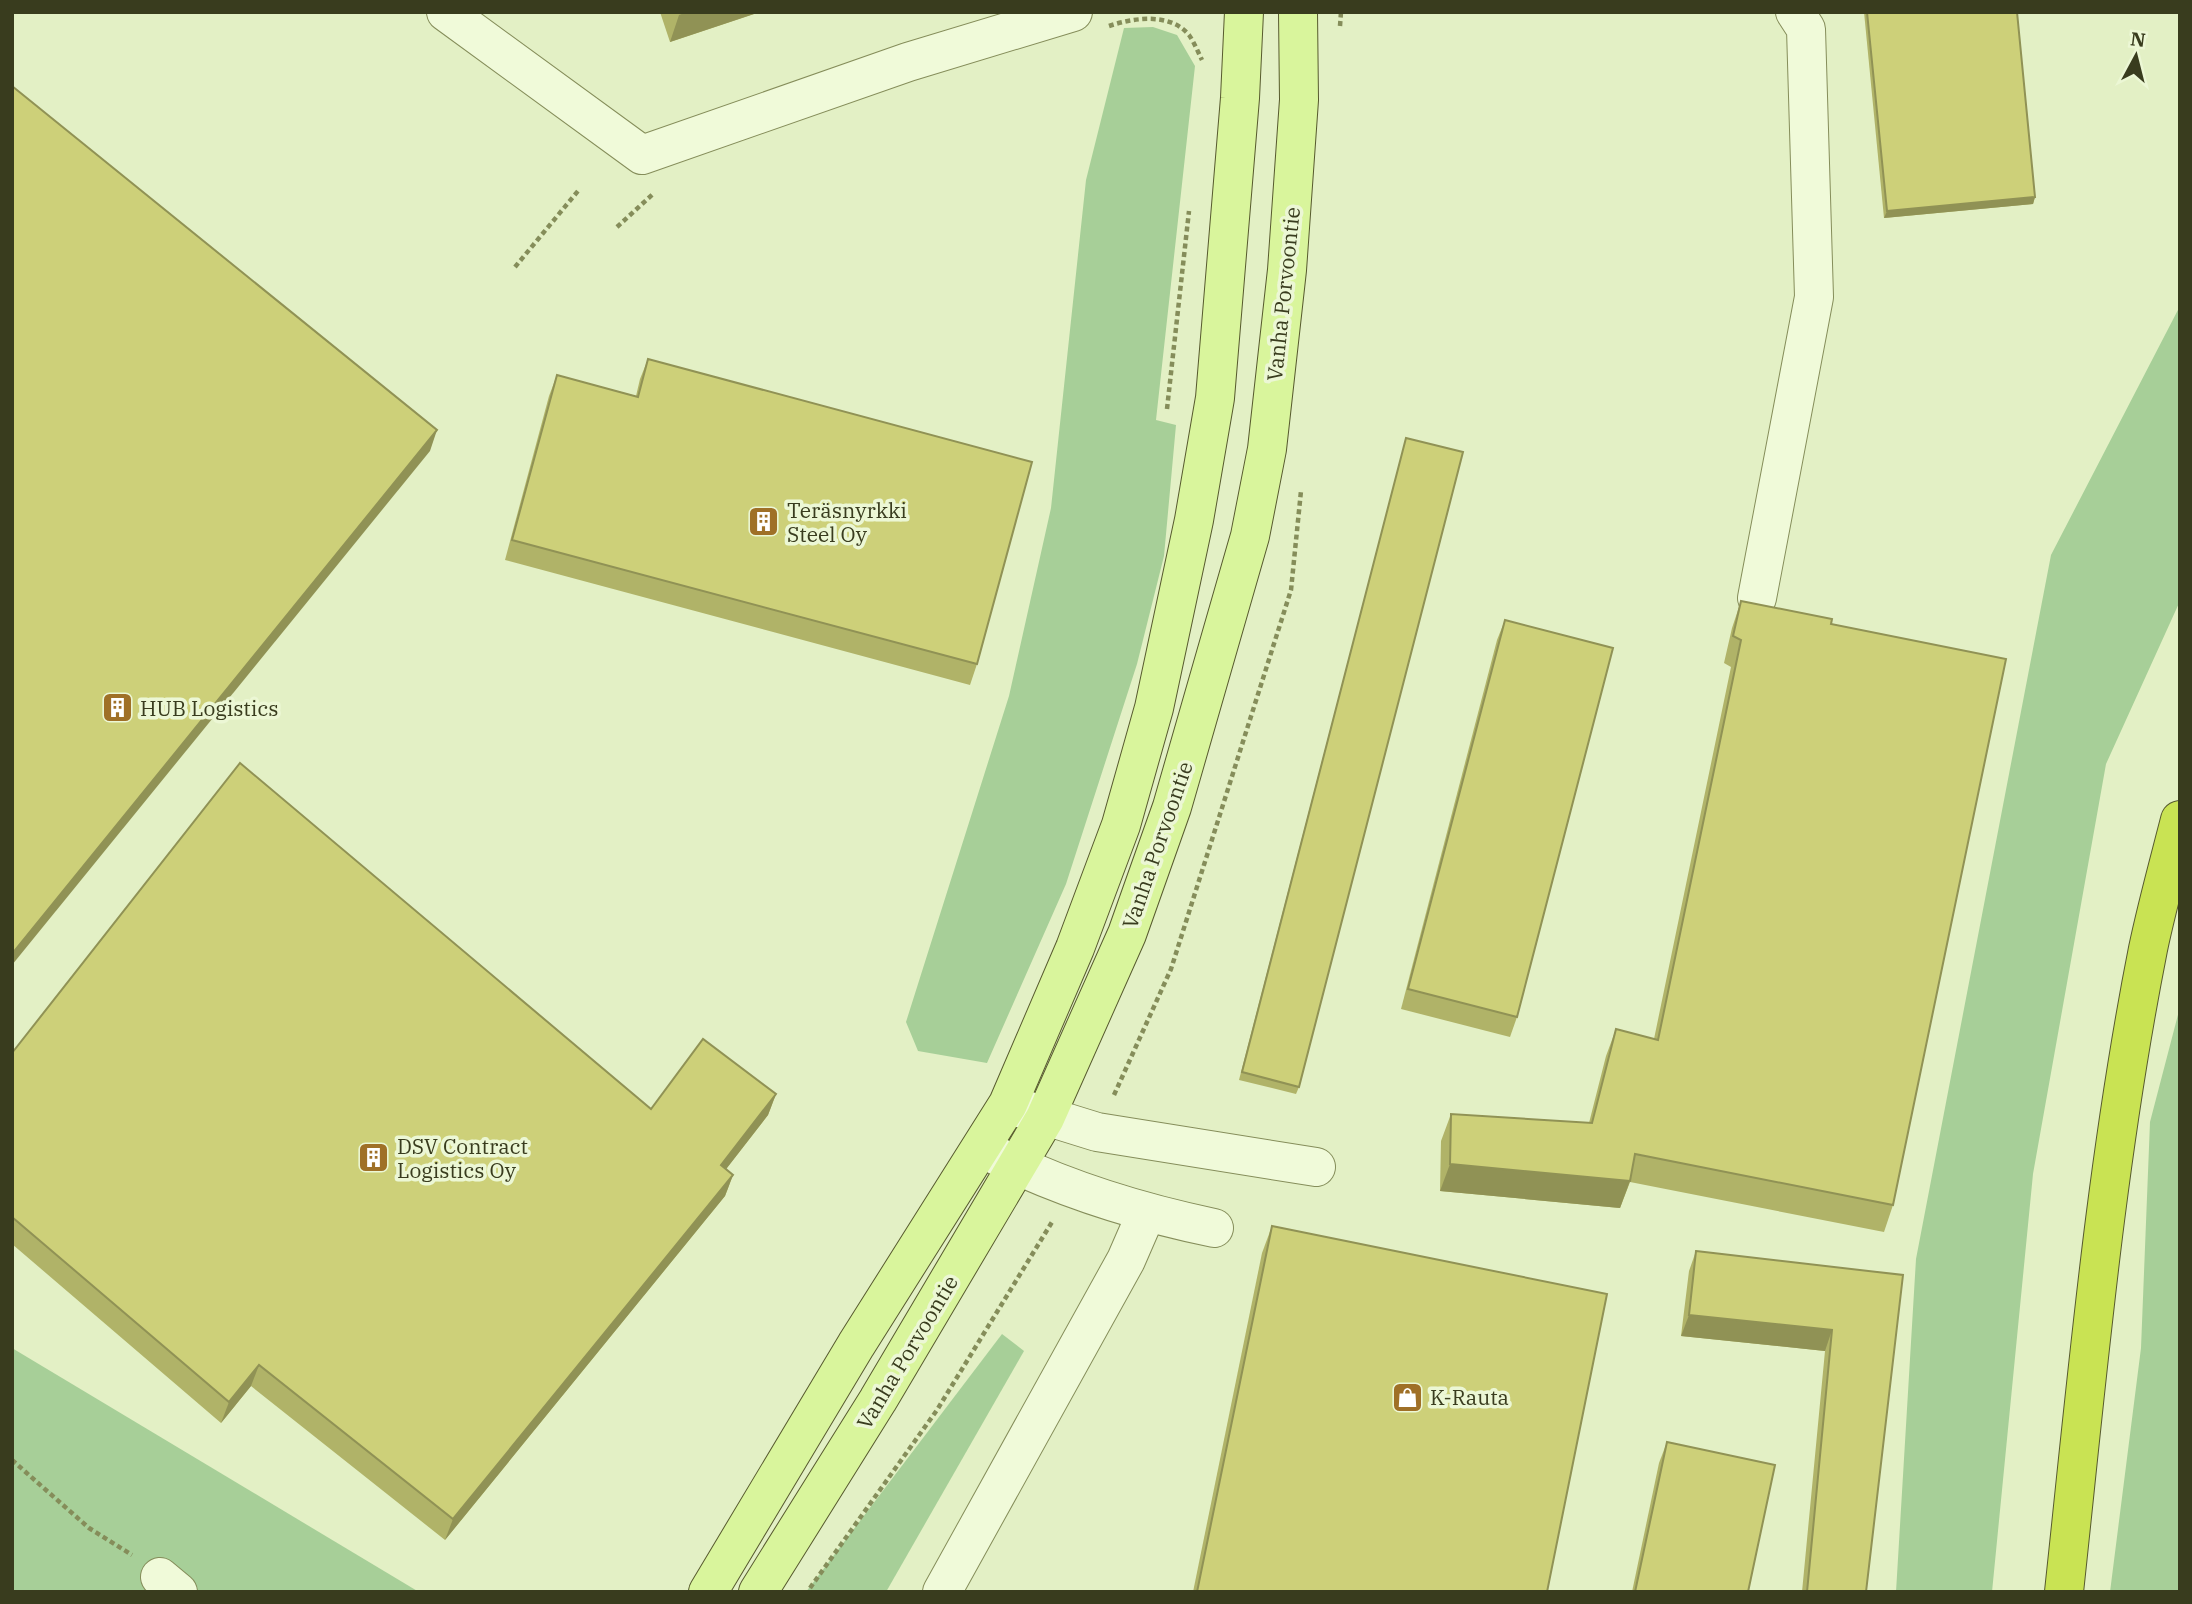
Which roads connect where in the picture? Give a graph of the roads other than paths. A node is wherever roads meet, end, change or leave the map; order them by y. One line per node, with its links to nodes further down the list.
1 (446, 12): 2 (lane)
2 (1073, 12)
3 (1244, 12): 8 (main road, Vanha Porvoontie)
4 (1298, 12): 9 (main road, Vanha Porvoontie)
5 (1795, 12): 6 (lane)
6 (1757, 598)
7 (2180, 820): 18 (highway)
8 (1008, 1104): 9 (lane); 10 (main road, Vanha Porvoontie)
9 (1045, 1118): 11 (main road, Vanha Porvoontie); 12 (lane)
10 (981, 1148): 11 (lane); 15 (main road, Vanha Porvoontie)
11 (1017, 1167): 13 (lane); 16 (main road, Vanha Porvoontie)
12 (1316, 1167)
13 (1146, 1214): 14 (lane); 17 (lane)
14 (1213, 1228)
15 (708, 1592)
16 (758, 1592)
17 (942, 1592)
18 (2064, 1592)

